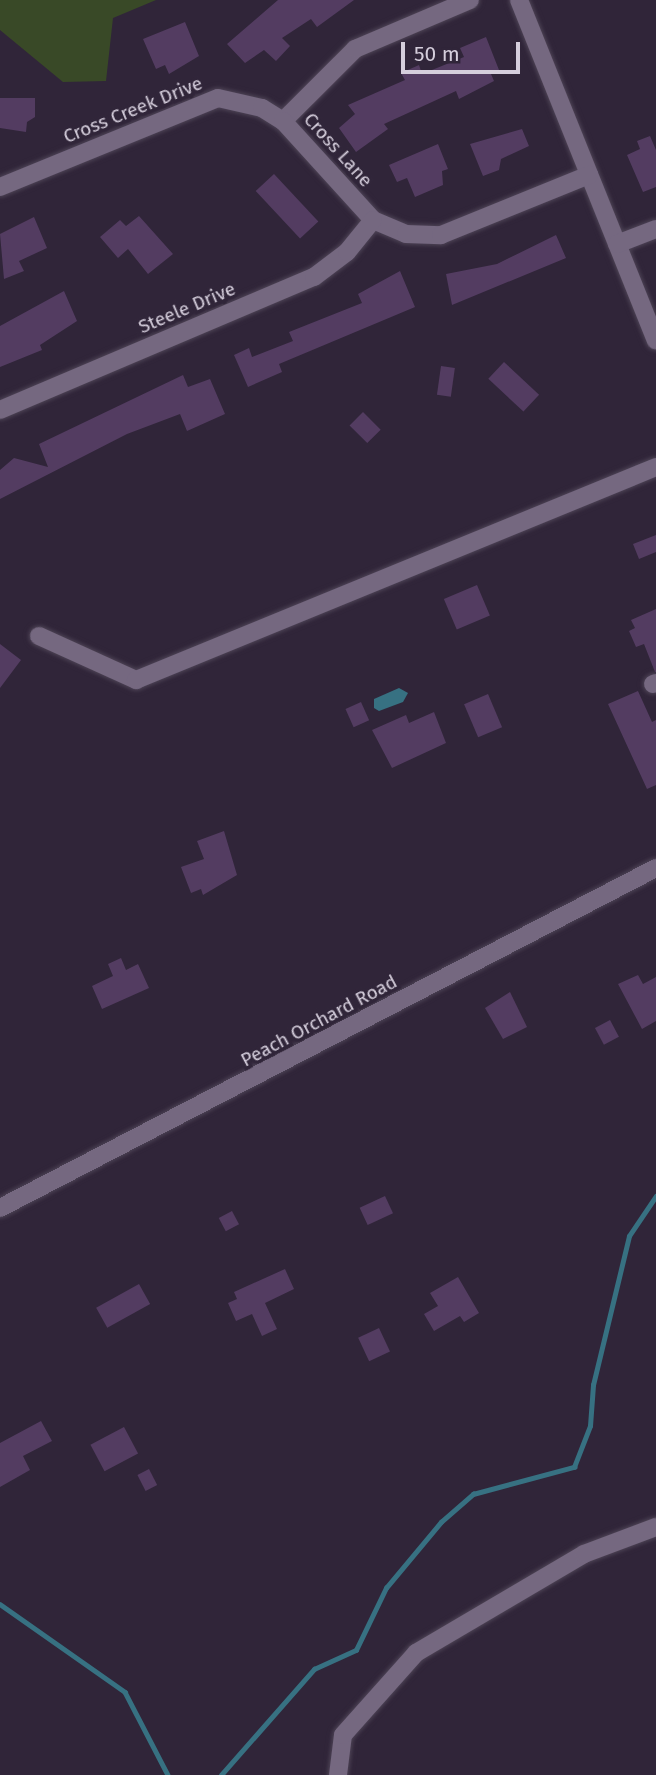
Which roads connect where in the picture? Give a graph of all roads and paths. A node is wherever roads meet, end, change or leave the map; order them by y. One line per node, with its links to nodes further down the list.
1 (470, 0): 3 (street, Cross Lane)
2 (519, 0): 4 (street)
3 (283, 121): 5 (street, Cross Creek Drive); 6 (street, Cross Lane)
4 (589, 175): 6 (street); 8 (street)
5 (0, 187)
6 (373, 220): 10 (street, Steele Drive)
7 (656, 229): 8 (street)
8 (617, 244): 9 (street)
9 (656, 341)
10 (0, 410)
11 (656, 467): 12 (street)
12 (40, 636)
13 (656, 868): 14 (street, Peach Orchard Road)
14 (0, 1208)
15 (656, 1527): 16 (street)
16 (338, 1775)

